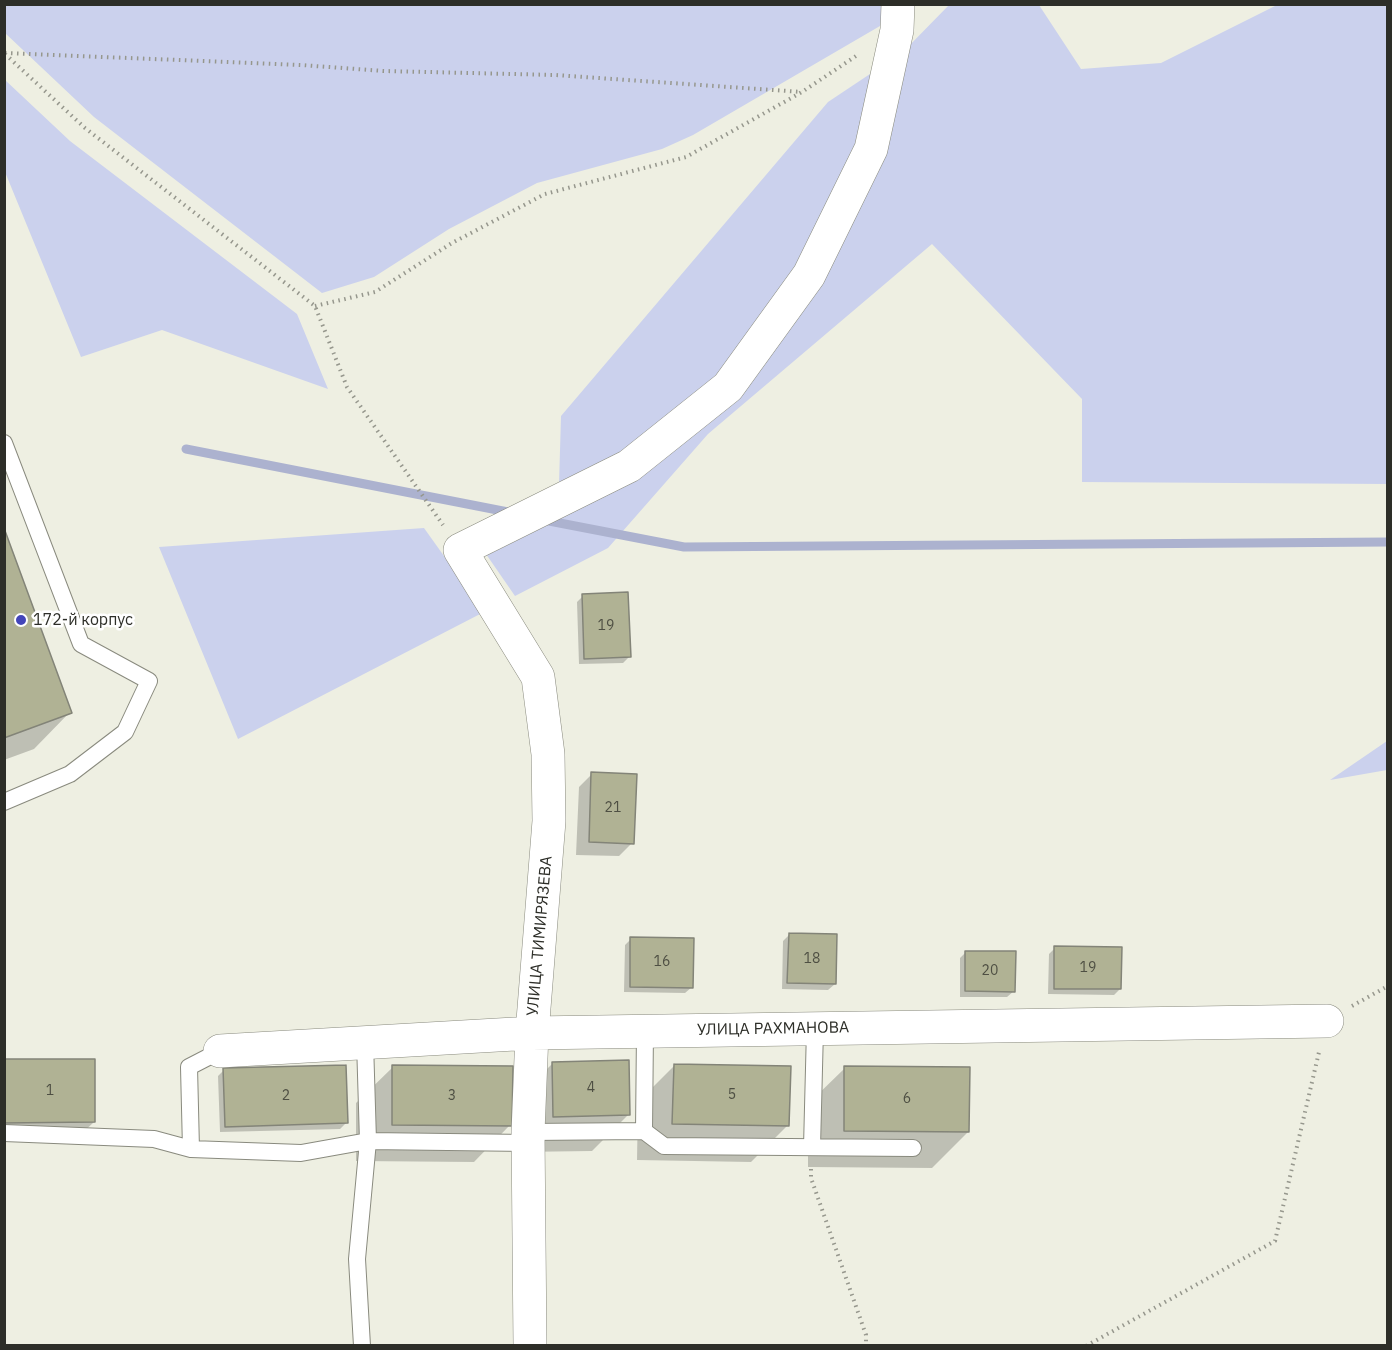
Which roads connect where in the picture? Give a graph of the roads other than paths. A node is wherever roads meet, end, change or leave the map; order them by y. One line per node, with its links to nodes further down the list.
1 (897, 17): 7 (street, УЛИЦА ТИМИРЯЗЕВА)
2 (4, 443): 3 (lane)
3 (4, 802)
4 (1327, 1021): 5 (street, УЛИЦА РАХМАНОВА)
5 (815, 1029): 6 (street, УЛИЦА РАХМАНОВА); 14 (lane)
6 (645, 1031): 7 (street, УЛИЦА РАХМАНОВА); 10 (lane)
7 (531, 1033): 8 (street, УЛИЦА РАХМАНОВА); 12 (street, УЛИЦА ТИМИРЯЗЕВА)
8 (365, 1042): 9 (street, УЛИЦА РАХМАНОВА); 13 (lane)
9 (220, 1051): 16 (lane)
10 (644, 1131): 12 (lane); 14 (lane)
11 (4, 1133): 16 (lane)
12 (528, 1137): 13 (lane); 18 (street, УЛИЦА ТИМИРЯЗЕВА)
13 (368, 1141): 16 (lane); 17 (lane)
14 (812, 1147): 15 (lane)
15 (913, 1148)
16 (191, 1149)
17 (362, 1346)
18 (530, 1346)

